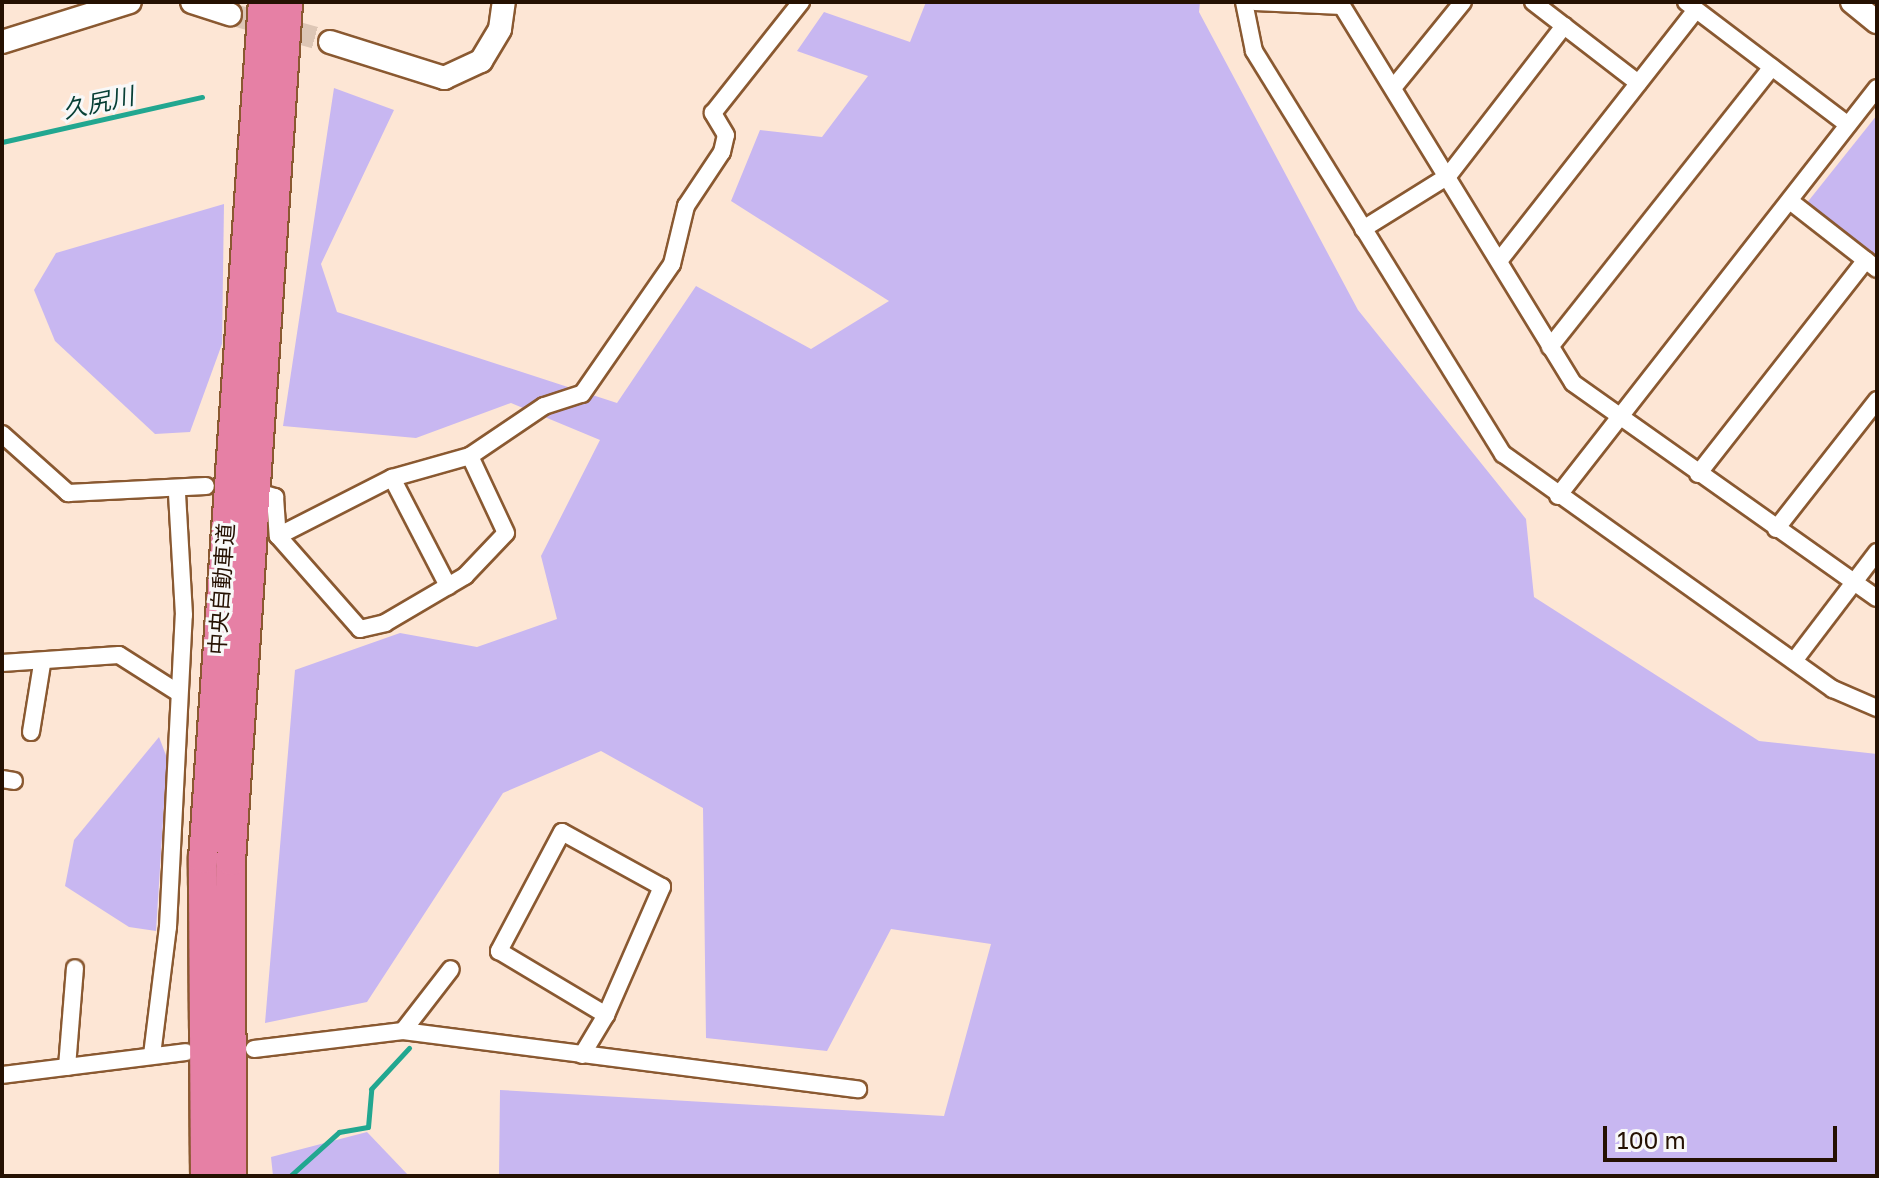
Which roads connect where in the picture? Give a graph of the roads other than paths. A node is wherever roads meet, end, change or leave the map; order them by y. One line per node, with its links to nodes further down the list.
1 (130, 2): 17 (street)
2 (192, 2): 14 (street)
3 (263, 2): 63 (highway, 中央自動車道)
4 (288, 2): 64 (highway, 中央自動車道)
5 (504, 2): 18 (street)
6 (801, 2): 33 (street)
7 (1244, 2): 26 (street)
8 (1255, 2): 12 (street)
9 (1463, 2): 21 (street)
10 (1533, 2): 16 (street)
11 (1852, 2): 15 (street)
12 (1344, 4): 21 (street)
13 (1691, 6): 19 (street); 20 (street)
14 (230, 14)
15 (1877, 22)
16 (1564, 26): 20 (street); 24 (street)
17 (2, 42)
18 (330, 42)
19 (1772, 67): 23 (street); 29 (street)
20 (1638, 83): 27 (street)
21 (1393, 88): 24 (street)
22 (1877, 88): 23 (street)
23 (1848, 125): 25 (street)
24 (1448, 176): 26 (street); 27 (street)
25 (1790, 201): 28 (street); 31 (street)
26 (1363, 229): 39 (street)
27 (1499, 261): 29 (street)
28 (1872, 264): 34 (street)
29 (1550, 347): 31 (street)
30 (1877, 400): 40 (street)
31 (1618, 420): 34 (street); 39 (street)
32 (2, 434): 37 (street)
33 (470, 456): 35 (street); 44 (street)
34 (1698, 474): 40 (street)
35 (392, 478): 41 (street); 44 (street)
36 (206, 486): 37 (street)
37 (177, 492): 49 (street)
38 (261, 493): 41 (street)
39 (1558, 496): 46 (street)
40 (1776, 529): 43 (street)
41 (278, 536): 44 (street)
42 (1877, 552): 43 (street)
43 (1852, 584): 45 (street); 46 (street)
44 (448, 586)
45 (1877, 598)
46 (1794, 661): 50 (street)
47 (2, 664): 48 (street)
48 (42, 664): 49 (street); 51 (street)
49 (177, 692): 58 (street)
50 (1877, 708)
51 (31, 732)
52 (75, 968): 60 (street)
53 (451, 969): 55 (street)
54 (606, 1015): 54 (street); 59 (street)
55 (403, 1031): 56 (street); 59 (street)
56 (254, 1049)
57 (186, 1052): 58 (street)
58 (152, 1055): 60 (street)
59 (582, 1055): 62 (street)
60 (67, 1067): 61 (street)
61 (2, 1075)
62 (858, 1089)
63 (205, 1176)
64 (232, 1176)

